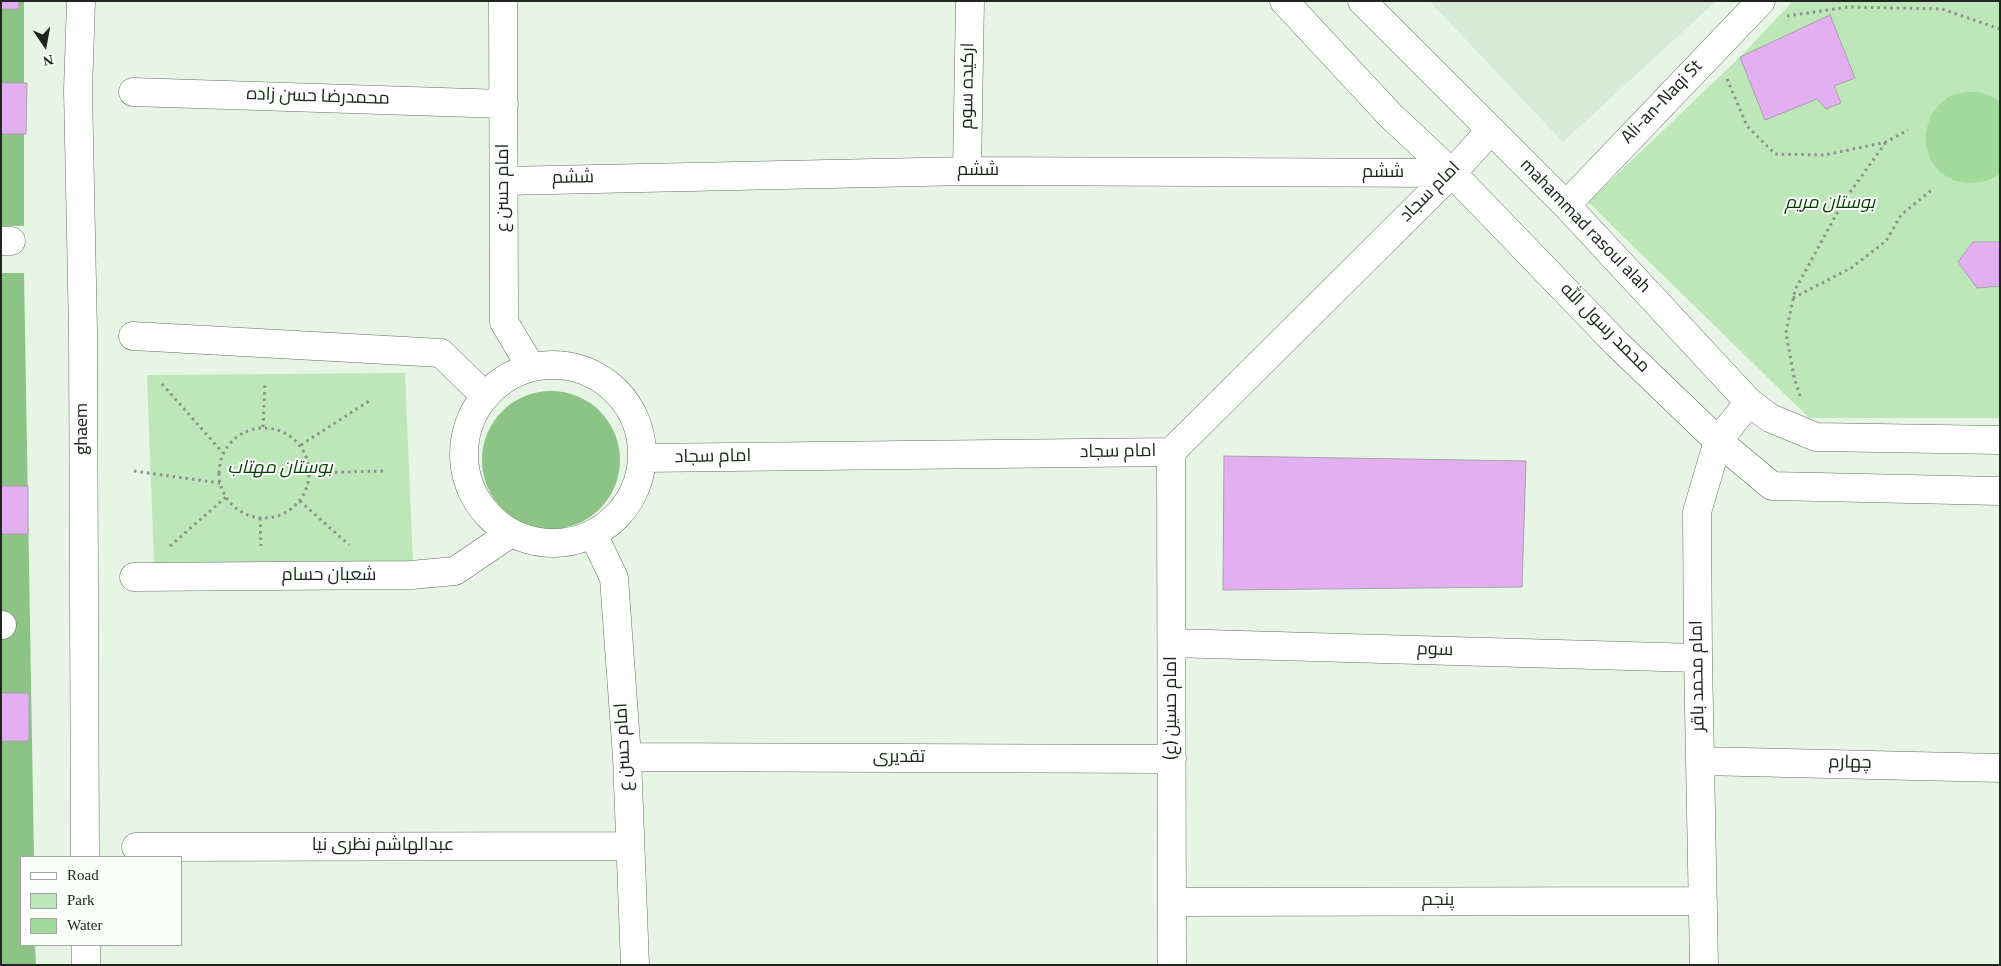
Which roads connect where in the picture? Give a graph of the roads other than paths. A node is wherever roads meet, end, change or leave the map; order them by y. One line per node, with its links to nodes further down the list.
1 (81, 1): 34 (street, ghaem)
2 (504, 1): 8 (street, امام حسن ع)
3 (970, 1): 10 (street, ارکیده سوم)
4 (1284, 1): 11 (street, محمد رسول الله)
5 (1362, 1): 9 (street, mahammad rasoul alah)
6 (1761, 1): 13 (street, Ali-an-Naqi St)
7 (133, 92): 8 (street, محمدرضا حسن زاده)
8 (504, 104): 12 (street, امام حسن ع)
9 (1490, 131): 11 (street, امام سجاد); 13 (street, mahammad rasoul alah)
10 (967, 171): 11 (street, ششم); 12 (street, ششم)
11 (1452, 173): 19 (street, محمد رسول الله); 20 (street, امام سجاد)
12 (504, 181): 15 (street, امام حسن ع)
13 (1566, 205): 17 (street, mahammad rasoul alah)
14 (133, 336): 16 (street)
15 (530, 367): 16 (street); 21 (street)
16 (484, 395): 23 (street)
17 (1749, 402): 18 (street); 19 (street, امام محمد باقر)
18 (2000, 440)
19 (1718, 441): 22 (street, محمد رسول الله); 27 (street, امام محمد باقر)
20 (1172, 452): 21 (street, امام سجاد); 26 (street, امام حسین (ع))
21 (643, 458): 24 (street)
22 (2000, 491)
23 (511, 533): 24 (street); 25 (street, شعبان حسام)
24 (594, 534): 28 (street, امام حسن ع)
25 (134, 577)
26 (1172, 643): 27 (street, سوم); 29 (street, امام حسین (ع))
27 (1698, 658): 30 (street, امام محمد باقر)
28 (627, 757): 29 (street, تقدیری); 32 (street, امام حسن ع)
29 (1172, 759): 36 (street, امام حسین (ع))
30 (1701, 761): 31 (street, چهارم); 35 (street, امام محمد باقر)
31 (2000, 768)
32 (630, 846): 33 (street, عبدالهاشم نظری نیا); 39 (street, امام حسن ع)
33 (136, 847)
34 (85, 856)
35 (1703, 900): 36 (street, پنجم); 41 (street, امام محمد باقر)
36 (1172, 902): 40 (street, امام حسین (ع))
37 (86, 946): 38 (street)
38 (86, 965)
39 (634, 965)
40 (1172, 965)
41 (1704, 965)

